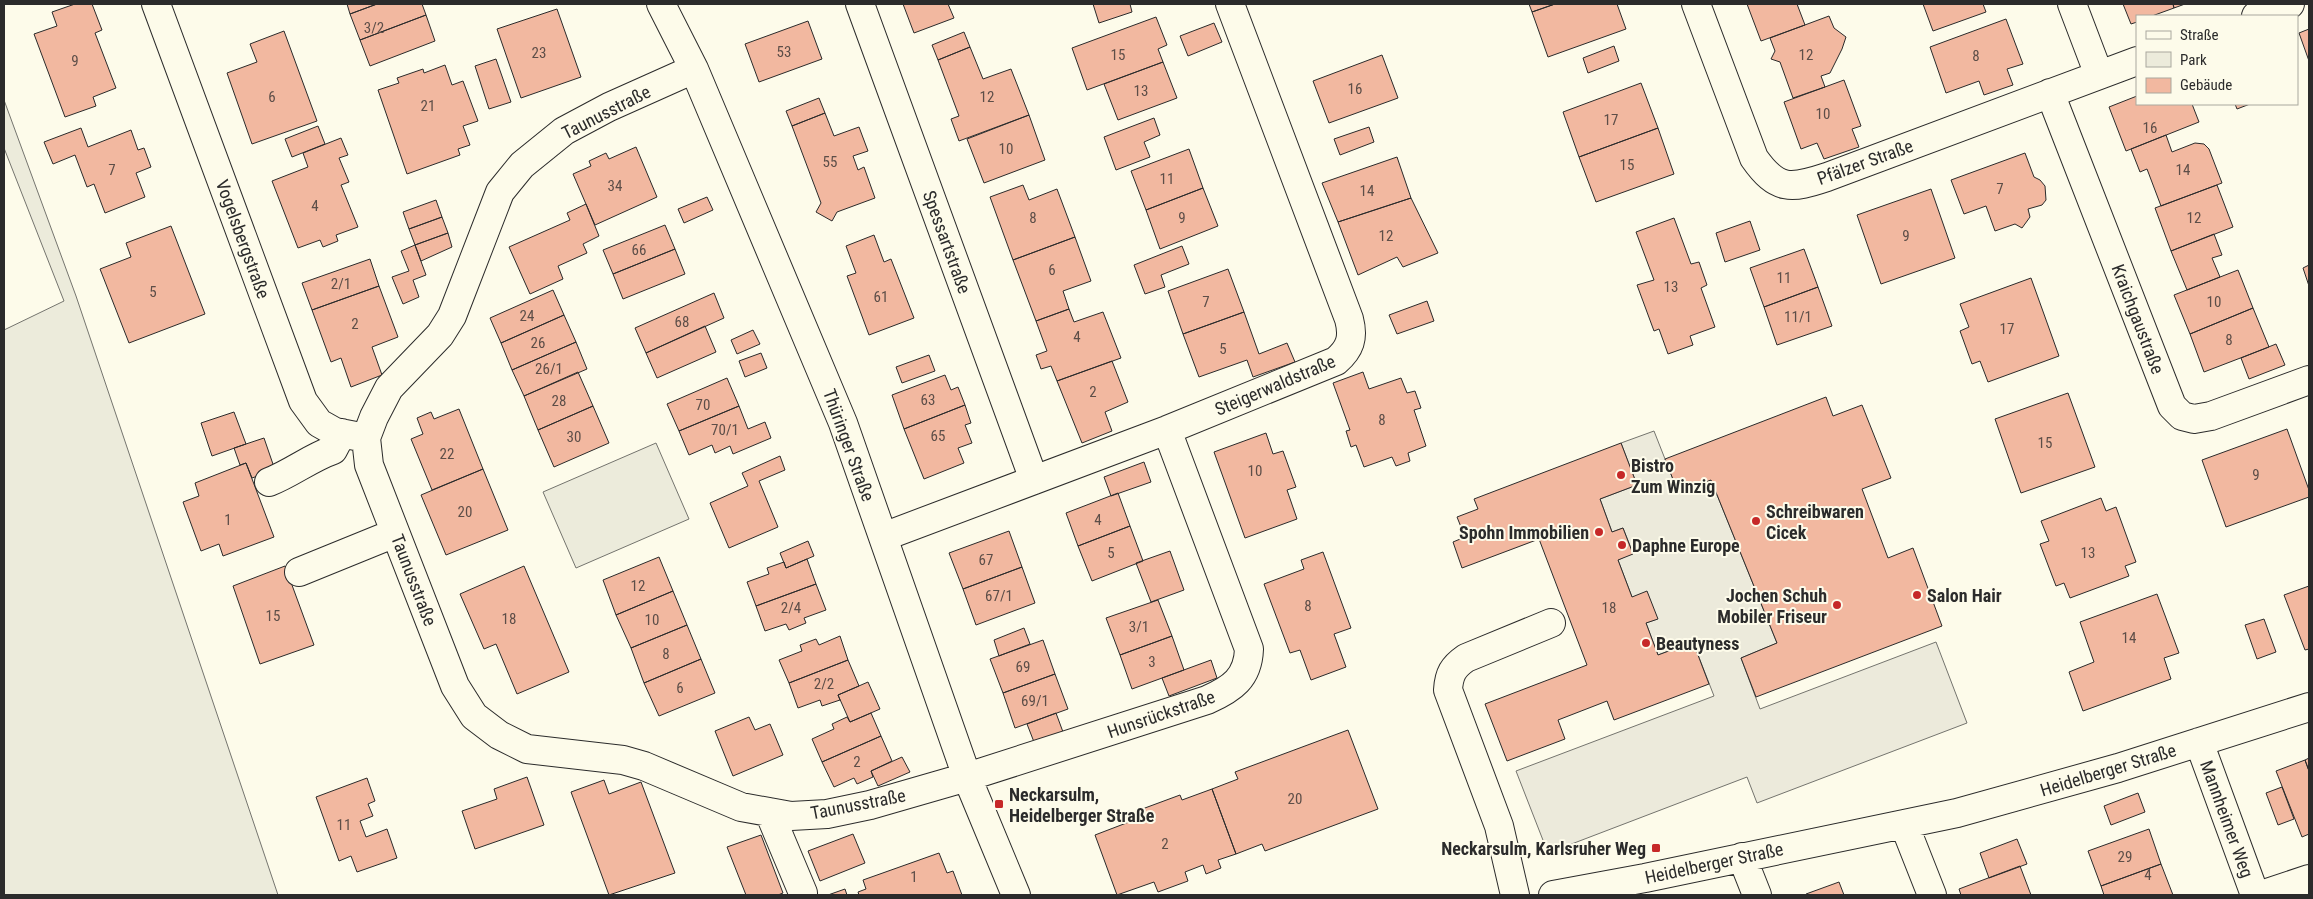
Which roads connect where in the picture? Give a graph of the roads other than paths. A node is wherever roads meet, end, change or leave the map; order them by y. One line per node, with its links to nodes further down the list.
1 (156, 4): 15 (street, Vogelsbergstraße)
2 (661, 4): 10 (street, Thüringer Straße)
3 (860, 4): 16 (street, Spessartstraße)
4 (1230, 4): 14 (street, Steigerwaldstraße)
5 (1696, 4): 12 (street, Pfälzer Straße)
6 (2072, 4): 11 (street)
7 (2290, 4): 8 (street)
8 (2259, 15)
9 (2136, 61): 11 (street, Pfälzer Straße)
10 (694, 69): 15 (street, Taunusstraße); 19 (street, Thüringer Straße)
11 (2099, 75): 12 (street, Pfälzer Straße)
12 (2050, 93): 13 (street, Kraichgaustraße)
13 (2309, 380)
14 (1167, 430): 16 (street, Steigerwaldstraße); 24 (street, Hunsrückstraße)
15 (354, 436): 17 (street); 18 (street, Taunusstraße)
16 (1034, 480): 19 (street, Steigerwaldstraße)
17 (270, 482)
18 (395, 533): 20 (street); 25 (street, Taunusstraße)
19 (883, 537): 24 (street, Thüringer Straße)
20 (299, 572)
21 (1551, 624): 31 (street)
22 (2309, 707): 23 (street, Heidelberger Straße)
23 (2199, 742): 26 (street, Heidelberger Straße); 35 (street, Mannheimer Weg)
24 (967, 777): 25 (street, Taunusstraße); 30 (street, Thüringer Straße)
25 (769, 812): 29 (street)
26 (1904, 824): 27 (street, Heidelberger Straße); 34 (street)
27 (1742, 857): 32 (street, Heidelberger Straße); 33 (street)
28 (2309, 879): 36 (street, Mannheimer Weg)
29 (803, 893)
30 (1016, 895)
31 (1515, 895)
32 (1553, 895)
33 (1757, 895)
34 (1932, 895)
35 (2255, 895)
36 (2262, 895)

